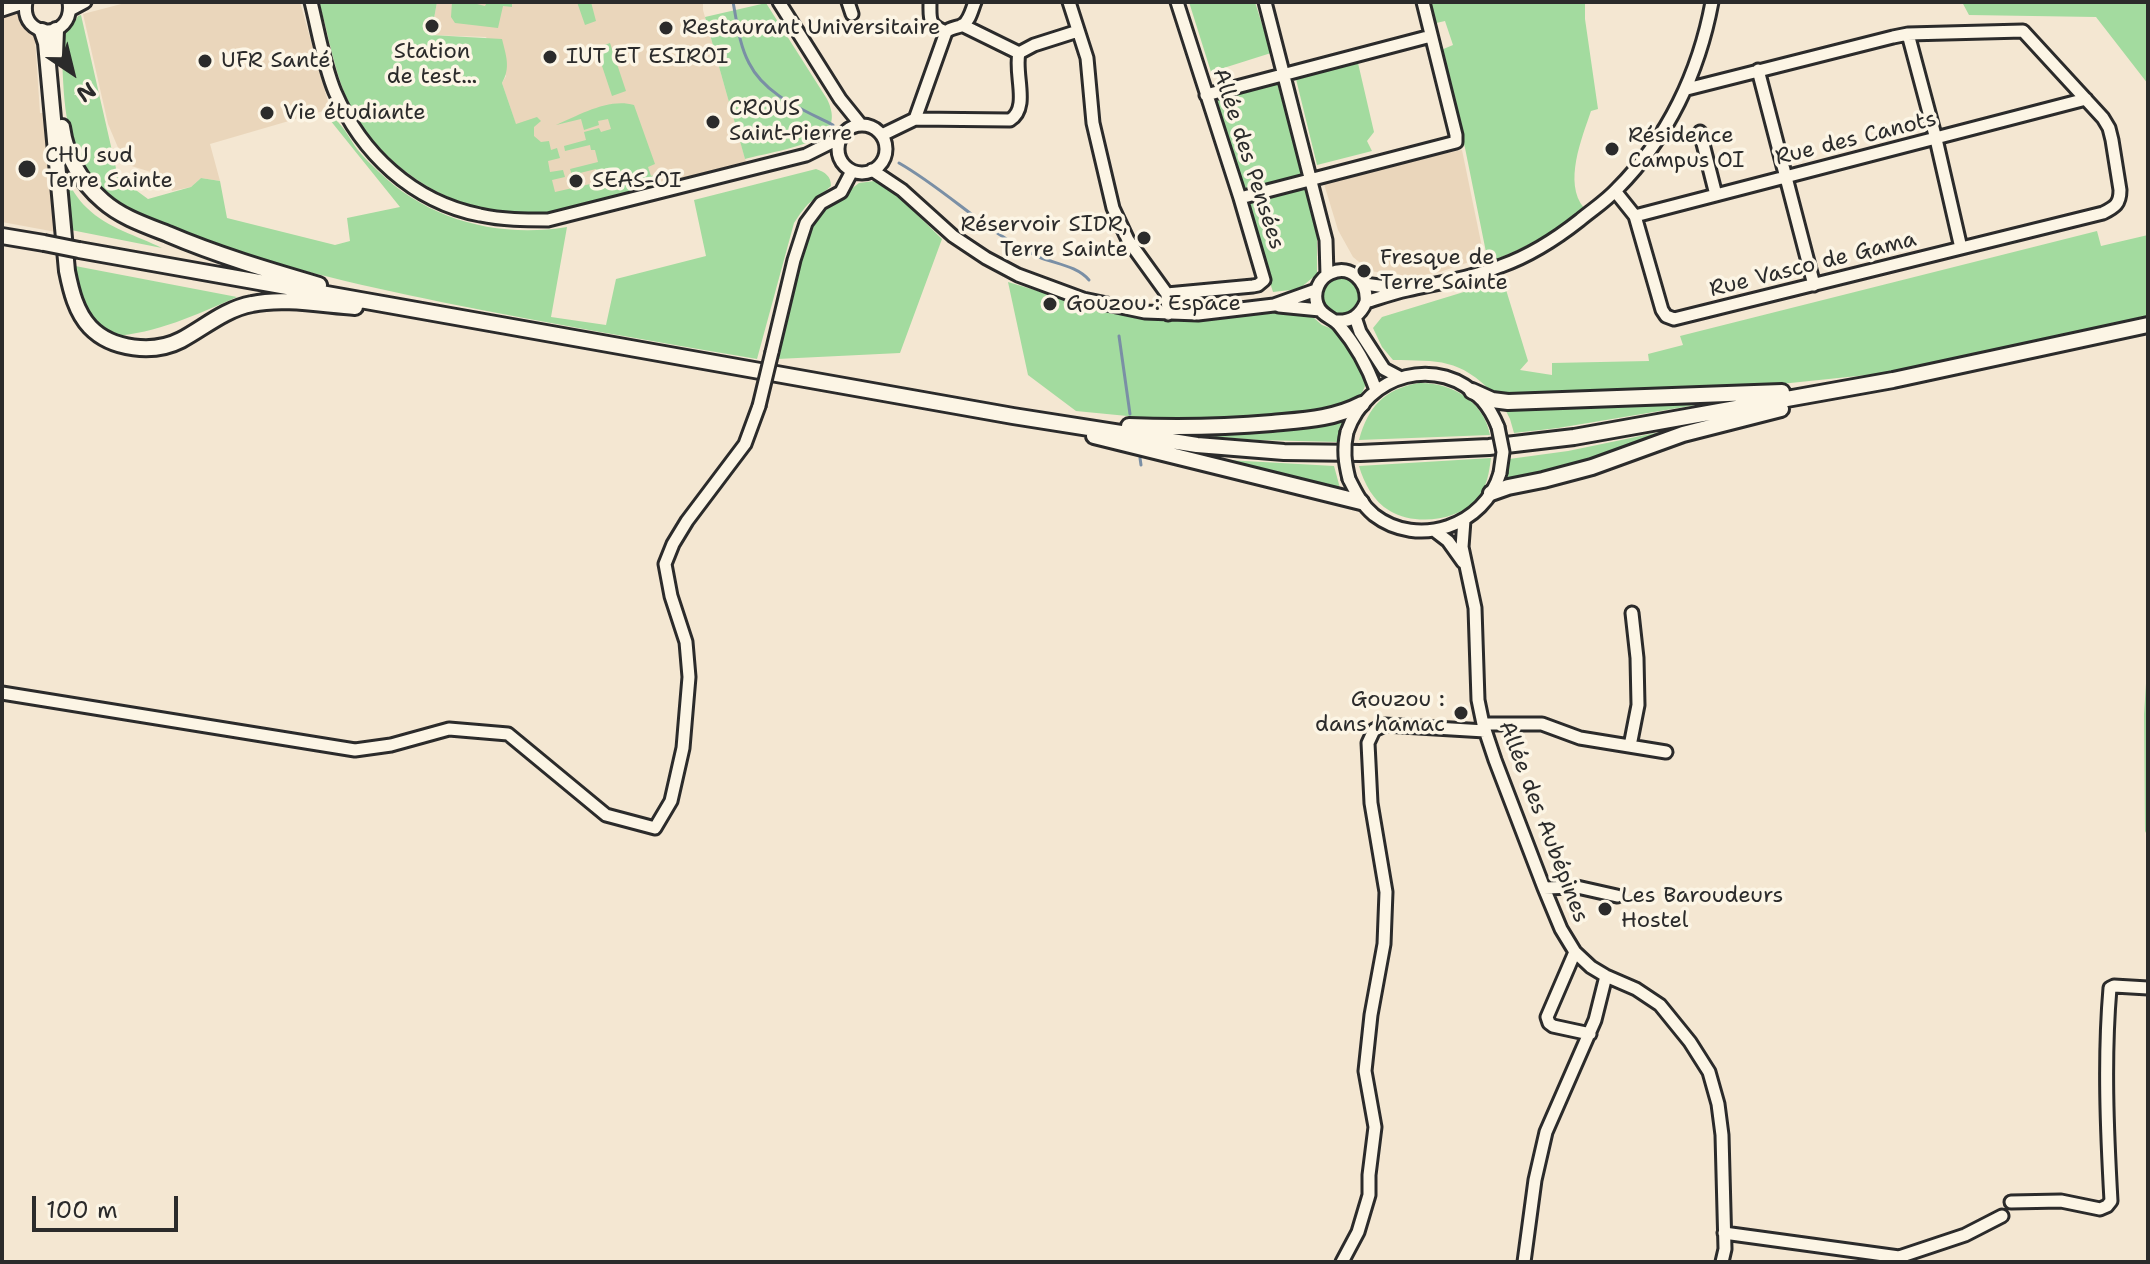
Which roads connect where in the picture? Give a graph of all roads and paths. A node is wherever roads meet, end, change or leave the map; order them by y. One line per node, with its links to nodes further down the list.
1 (26, 2): 13 (street); 14 (street)
2 (85, 2): 12 (street)
3 (311, 2): 34 (street)
4 (779, 2): 26 (street)
5 (930, 2): 18 (street)
6 (975, 2): 15 (street)
7 (1069, 2): 17 (street)
8 (1177, 2): 25 (street, Allée des Pensées)
9 (1265, 2): 23 (street)
10 (1423, 2): 20 (street)
11 (1712, 2): 24 (street)
12 (69, 6): 16 (street)
13 (2, 12): 14 (street)
14 (25, 15): 16 (street)
15 (962, 25): 18 (street); 21 (street)
16 (49, 30): 59 (main road); 59 (main road)
17 (1078, 31): 21 (street); 55 (street)
18 (946, 32): 28 (street)
19 (1908, 34): 22 (street); 27 (street); 33 (street)
20 (1431, 36): 23 (street); 40 (street)
21 (1019, 53): 28 (street)
22 (1758, 70): 24 (street); 39 (street)
23 (1283, 74): 25 (street); 40 (street)
24 (1687, 89): 42 (street)
25 (1206, 95): 44 (street, Allée des Pensées)
26 (840, 99): 29 (street); 31 (street)
27 (2086, 99): 33 (street, Rue des Canots); 48 (street, Rue Vasco de Gama)
28 (915, 119): 32 (street)
29 (861, 125): 31 (street); 32 (street)
30 (1700, 132): 43 (street)
31 (843, 134): 34 (street); 35 (street)
32 (882, 135): 36 (street)
33 (1936, 139): 39 (street, Rue des Canots); 48 (street)
34 (806, 155): 35 (street)
35 (840, 159): 38 (street)
36 (883, 160): 37 (street); 41 (street)
37 (872, 170): 38 (street); 41 (street)
38 (852, 171): 77 (street, bridge)
39 (1786, 177): 43 (street, Rue des Canots); 52 (street)
40 (1311, 180): 44 (street); 47 (street)
41 (902, 190): 60 (street)
42 (1615, 191): 45 (street, Rue Vasco de Gama); 54 (street)
43 (1716, 195): 45 (street, Rue des Canots)
44 (1240, 198): 55 (street, Allée des Pensées)
45 (1635, 216): 52 (street, Rue Vasco de Gama)
46 (2, 236): 59 (main road, bridge)
47 (1326, 240): 49 (street); 50 (street)
48 (1961, 248): 52 (street, Rue Vasco de Gama)
49 (1343, 271): 50 (street); 51 (street)
50 (1327, 275): 53 (street)
51 (1364, 284): 54 (street); 56 (street)
52 (1814, 285)
53 (1316, 290): 57 (street); 58 (street)
54 (1407, 290): 56 (street)
55 (1167, 294): 60 (street)
56 (1366, 302): 61 (street)
57 (1274, 305): 58 (street); 60 (street)
58 (1320, 310): 62 (street)
59 (432, 313): 69 (main road)
60 (1168, 314)
61 (1355, 317): 62 (street); 64 (street)
62 (1336, 321): 66 (street)
63 (2148, 325): 65 (main road)
64 (1401, 378): 66 (street); 67 (street)
65 (1893, 380): 67 (main road); 70 (main road); 71 (main road)
66 (1376, 390): 68 (street)
67 (1472, 391): 71 (street, bridge)
68 (1362, 404): 70 (main road); 72 (street, bridge)
69 (1013, 416): 70 (main road); 72 (main road)
70 (1074, 425)
71 (1491, 493): 73 (street)
72 (1361, 502): 74 (street)
73 (1464, 520): 74 (street); 75 (street, Allée des Aubépines)
74 (1435, 531): 75 (street, Allée des Aubépines)
75 (1468, 569): 78 (street, Allée des Aubépines)
76 (1632, 613): 79 (street)
77 (2, 693)
78 (1484, 728): 79 (street); 81 (street, Allée des Aubépines); 91 (street)
79 (1630, 746): 80 (street)
80 (1666, 752)
81 (1544, 888): 82 (street); 83 (street, Allée des Aubépines)
82 (1617, 896)
83 (1575, 952): 84 (street, Allée des Aubépines); 86 (street)
84 (1606, 976): 86 (street); 89 (street, Allée des Aubépines)
85 (2148, 988): 87 (street)
86 (1590, 1034): 92 (street)
87 (2011, 1202)
88 (2002, 1216): 90 (street)
89 (1724, 1233): 90 (street); 93 (street, Allée des Aubépines)
90 (1899, 1260)
91 (1342, 1262)
92 (1524, 1262)
93 (1722, 1262)

